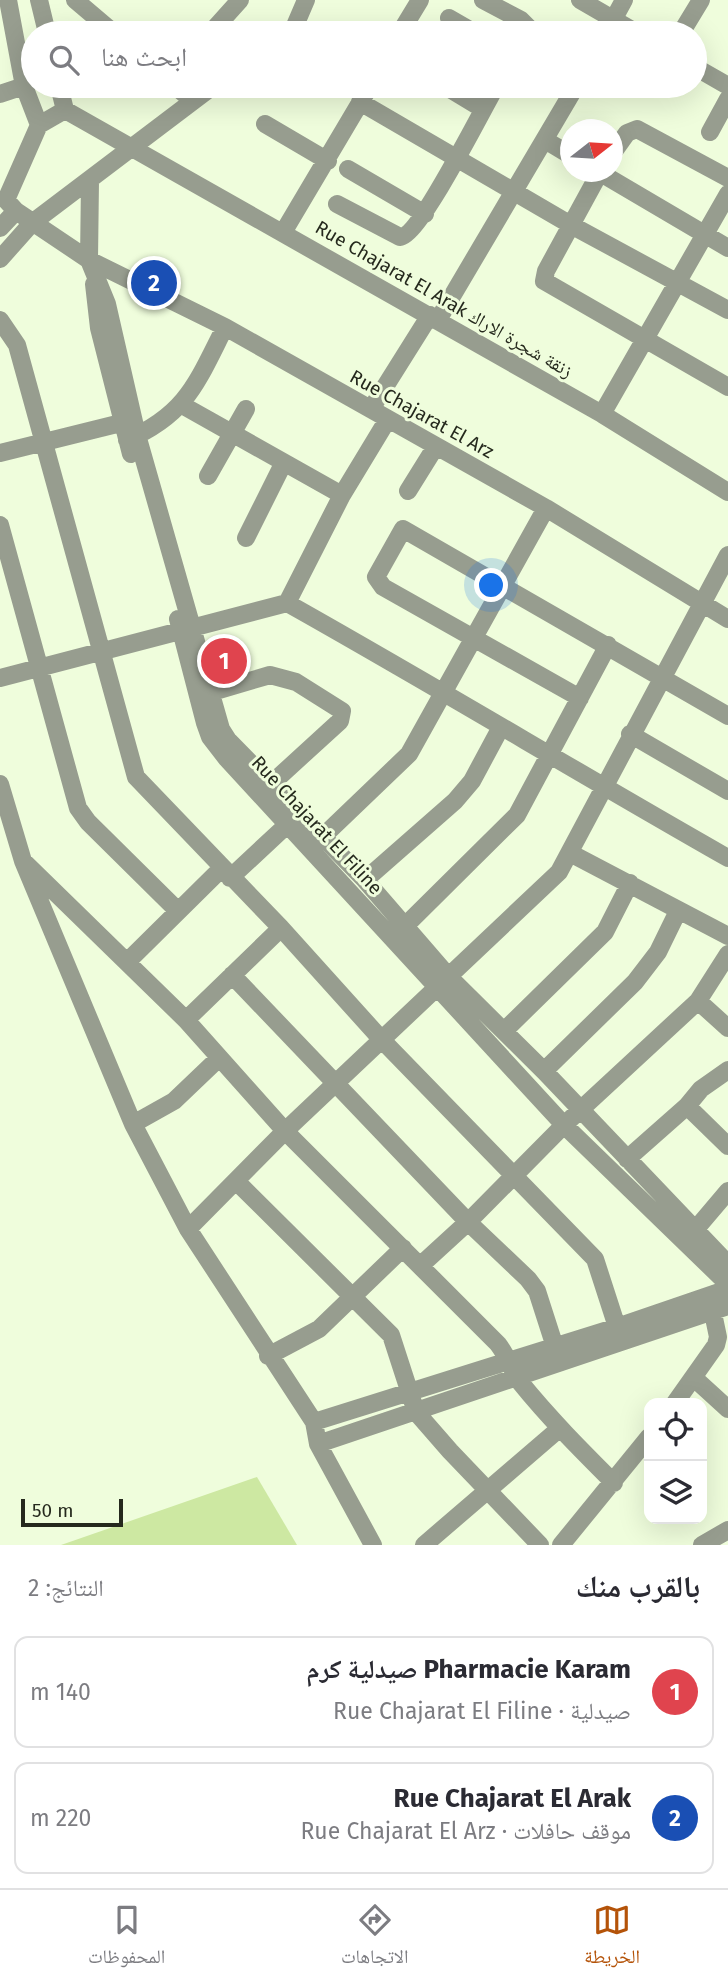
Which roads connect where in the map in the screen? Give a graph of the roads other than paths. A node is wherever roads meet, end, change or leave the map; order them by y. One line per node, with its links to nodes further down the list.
1 (8, 0): 22 (street)
2 (39, 0): 12 (street)
3 (240, 0): 14 (street)
4 (306, 0): 15 (street)
5 (420, 0): 16 (street)
6 (482, 0): 18 (street)
7 (580, 0): 19 (street)
8 (624, 0): 20 (street)
9 (701, 0): 21 (street)
10 (82, 2): 13 (street)
11 (449, 18): 17 (street)
12 (44, 21)
13 (102, 21)
14 (221, 21)
15 (296, 21)
16 (407, 21)
17 (454, 21)
18 (522, 21)
19 (604, 21)
20 (613, 21)
21 (688, 21)
22 (21, 70)
23 (707, 74): 24 (street)
24 (728, 86)
25 (21, 87): 26 (street)
26 (0, 94)
27 (29, 98): 41 (street)
28 (62, 98): 39 (street)
29 (190, 98): 36 (street)
30 (195, 98): 36 (street)
31 (362, 98): 37 (street)
32 (466, 98): 38 (street)
33 (489, 98): 38 (street)
34 (569, 98): 44 (street)
35 (728, 99): 42 (street)
36 (192, 100): 45 (street)
37 (360, 102): 47 (street); 48 (street)
38 (483, 108): 47 (street)
39 (65, 110): 41 (street); 45 (street, Rue Chajarat El Arak زنقة شجرة الاراك)
40 (265, 124): 48 (street)
41 (39, 125): 57 (street)
42 (710, 132)
43 (623, 139): 50 (street)
44 (545, 140): 46 (street); 54 (street)
45 (135, 147): 51 (street); 62 (street, Rue Chajarat El Arak زنقة شجرة الاراك)
46 (560, 149)
47 (455, 157): 54 (street); 58 (street)
48 (328, 161): 62 (street)
49 (348, 169): 58 (street)
50 (728, 178)
51 (90, 181): 59 (street); 66 (street)
52 (595, 182): 60 (street)
53 (617, 182): 63 (street)
54 (514, 192): 60 (street); 69 (street)
55 (728, 194): 63 (street)
56 (337, 204): 58 (street)
57 (16, 211): 59 (street); 61 (street)
58 (425, 214)
59 (32, 223): 65 (street); 66 (street)
60 (571, 225): 67 (street); 72 (street)
61 (0, 228)
62 (284, 232): 69 (street, Rue Chajarat El Arak زنقة شجرة الاراك)
63 (705, 234): 64 (street); 67 (street)
64 (728, 247)
65 (0, 259)
66 (92, 266): 71 (street, Rue Chajarat El Arz); 80 (street, Rue Chajarat El Filine)
67 (675, 282): 68 (street); 72 (street)
68 (728, 310)
69 (434, 317): 76 (street); 77 (street, Rue Chajarat El Arak زنقة شجرة الاراك)
70 (0, 320): 81 (street)
71 (225, 327): 74 (street); 76 (street, Rue Chajarat El Arz)
72 (643, 340): 73 (street); 77 (street)
73 (728, 387)
74 (182, 405): 79 (street); 80 (street)
75 (246, 409): 79 (street)
76 (370, 409): 78 (street, Rue Chajarat El Arz)
77 (602, 414): 87 (street, Rue Chajarat El Arak زنقة شجرة الاراك)
78 (388, 419): 82 (street, Rue Chajarat El Arz); 88 (street)
79 (233, 431): 84 (street); 85 (street)
80 (128, 433): 81 (street); 97 (street, Rue Chajarat El Filine)
81 (45, 442): 83 (street); 100 (street)
82 (436, 446): 86 (street); 89 (street, Rue Chajarat El Arz)
83 (0, 453)
84 (284, 464): 88 (street); 91 (street)
85 (208, 476)
86 (408, 491)
87 (728, 492)
88 (342, 495): 94 (street)
89 (546, 508): 93 (street); 95 (street, Rue Chajarat El Arz)
90 (0, 525): 101 (street)
91 (246, 538)
92 (728, 555): 95 (street)
93 (503, 585): 98 (street); 98 (street); 99 (street)
94 (287, 603): 97 (street); 104 (street)
95 (700, 603): 96 (street, Rue Chajarat El Arz); 103 (street)
96 (728, 619)
97 (187, 629): 100 (street); 105 (street, Rue Chajarat El Filine); 115 (street, Rue Chajarat El Filine)
98 (474, 636): 104 (street); 106 (street)
99 (608, 645): 103 (street); 106 (street)
100 (100, 650): 101 (street); 120 (street)
101 (40, 668): 102 (street); 123 (street)
102 (0, 678)
103 (664, 680): 107 (street); 109 (street)
104 (444, 691): 108 (street); 116 (street)
105 (212, 692): 112 (street, Rue Chajarat El Filine); 112 (street)
106 (580, 698): 110 (street)
107 (728, 716)
108 (501, 727): 110 (street); 121 (street)
109 (630, 734): 113 (street); 114 (street)
110 (548, 756): 113 (street); 125 (street)
111 (0, 784): 119 (street)
112 (271, 784): 116 (street, Rue Chajarat El Filine)
113 (603, 787): 117 (street); 118 (street)
114 (728, 791)
115 (288, 824): 116 (street, Rue Chajarat El Filine); 120 (street)
116 (316, 843): 121 (street, Rue Chajarat El Filine); 131 (street, Rue Chajarat El Filine)
117 (570, 853): 122 (street); 131 (street)
118 (728, 858)
119 (23, 861): 129 (street); 143 (street)
120 (226, 874): 123 (street); 126 (street)
121 (365, 880): 125 (street, Rue Chajarat El Filine)
122 (630, 883): 124 (street); 135 (street)
123 (178, 911): 129 (street)
124 (678, 911): 127 (street); 139 (street)
125 (405, 926): 131 (street, Rue Chajarat El Filine)
126 (281, 928): 130 (street); 136 (street)
127 (728, 936)
128 (728, 954): 132 (street)
129 (128, 961): 133 (street)
130 (232, 975): 133 (street); 140 (street)
131 (442, 982): 135 (street, Rue Chajarat El Filine); 136 (street); 144 (street, Rue Chajarat El Filine)
132 (698, 1001): 134 (street); 142 (street)
133 (186, 1020): 137 (street)
134 (728, 1028)
135 (504, 1031): 139 (street, Rue Chajarat El Filine)
136 (381, 1039): 140 (street); 148 (street)
137 (218, 1059): 143 (street); 145 (street)
138 (728, 1070): 141 (street)
139 (544, 1071): 142 (street, Rue Chajarat El Filine)
140 (336, 1084): 145 (street); 151 (street)
141 (687, 1107): 146 (street); 147 (street)
142 (579, 1111): 144 (street); 147 (street, Rue Chajarat El Filine)
143 (133, 1124): 152 (street)
144 (564, 1125): 148 (street); 157 (street, Rue Chajarat El Filine)
145 (285, 1131): 149 (street); 154 (street)
146 (728, 1146)
147 (627, 1159): 153 (street, Rue Chajarat El Filine)
148 (514, 1177): 151 (street); 160 (street)
149 (236, 1181): 152 (street); 158 (street)
150 (728, 1191): 153 (street)
151 (468, 1222): 156 (street); 161 (street)
152 (188, 1229): 162 (street)
153 (695, 1230): 155 (street, Rue Chajarat El Filine)
154 (403, 1248): 156 (street); 158 (street)
155 (728, 1264)
156 (421, 1265): 163 (street)
157 (728, 1286): 160 (street)
158 (355, 1297): 162 (street); 165 (street)
159 (722, 1313): 163 (street); 164 (street)
160 (617, 1327): 161 (street)
161 (555, 1347): 163 (street)
162 (268, 1356): 169 (street)
163 (514, 1370): 165 (street); 168 (street); 170 (street)
164 (694, 1378): 166 (street); 167 (street)
165 (410, 1394): 168 (street); 169 (street)
166 (679, 1398)
167 (728, 1409)
168 (416, 1412): 171 (street); 174 (street)
169 (314, 1422): 171 (street)
170 (559, 1430): 173 (street); 174 (street)
171 (318, 1444): 176 (street)
172 (644, 1444): 173 (street)
173 (614, 1483): 179 (street)
174 (486, 1490): 177 (street); 178 (street)
175 (728, 1530): 180 (street)
176 (373, 1545)
177 (425, 1545)
178 (540, 1545)
179 (561, 1545)
180 (702, 1545)

